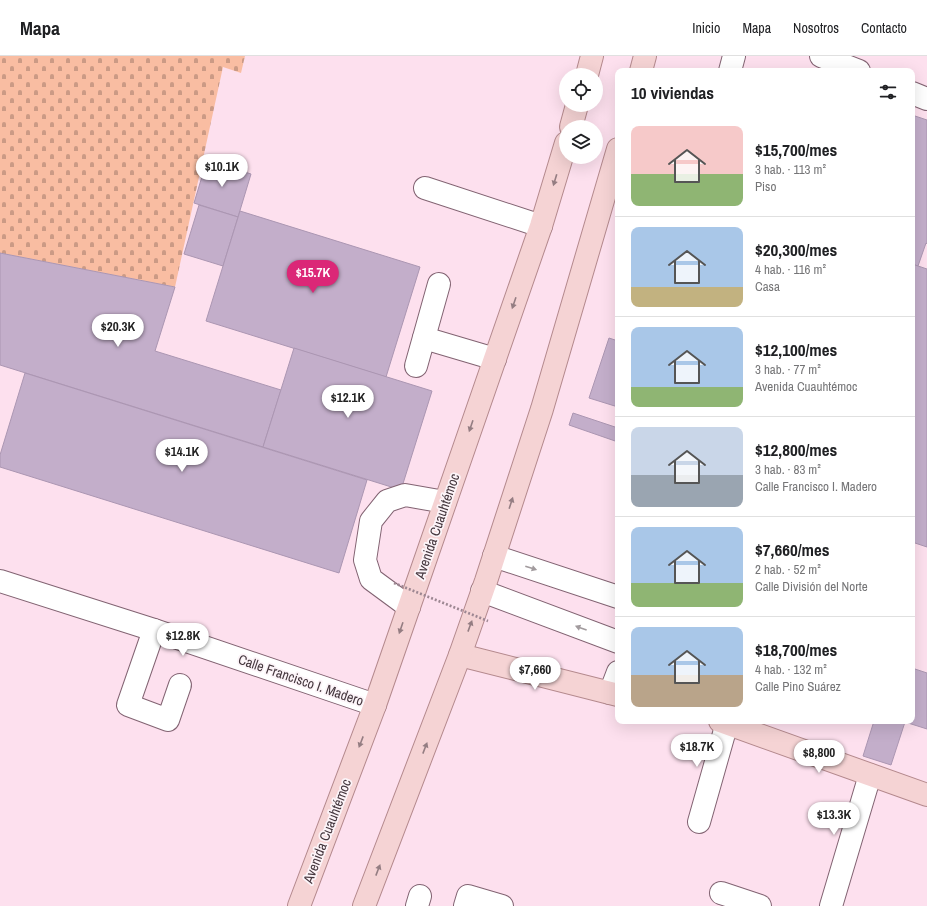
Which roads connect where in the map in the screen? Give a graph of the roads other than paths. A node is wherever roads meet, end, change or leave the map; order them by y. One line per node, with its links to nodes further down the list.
1 (592, 56): 5 (main road)
2 (645, 56): 6 (main road)
3 (734, 56): 7 (street)
4 (822, 56): 8 (street); 9 (street)
5 (589, 68)
6 (642, 68)
7 (731, 68)
8 (816, 68)
9 (852, 68)
10 (915, 94): 11 (street)
11 (927, 99)
12 (615, 159): 21 (main road, one-way to 12)
13 (560, 164): 15 (main road, Avenida Cuauhtémoc, one-way to 15)
14 (425, 188): 15 (street)
15 (541, 226): 18 (main road, Avenida Cuauhtémoc, one-way to 18)
16 (439, 284): 17 (street)
17 (424, 338): 18 (street); 19 (street)
18 (495, 359): 20 (main road, Avenida Cuauhtémoc, one-way to 20)
19 (416, 366)
20 (445, 502): 25 (main road, Avenida Cuauhtémoc); 25 (street)
21 (494, 556): 23 (main road); 24 (street, one-way to 24)
22 (0, 581): 26 (street, Calle Francisco I. Madero)
23 (482, 591): 27 (street, one-way to 23); 28 (main road, one-way to 23)
24 (615, 596)
25 (408, 607): 31 (main road, Avenida Cuauhtémoc, one-way to 31)
26 (154, 630): 29 (street); 31 (street, Calle Francisco I. Madero)
27 (615, 641)
28 (460, 655): 30 (main road); 39 (main road, one-way to 28)
29 (180, 685)
30 (614, 694)
31 (375, 706): 38 (main road, Avenida Cuauhtémoc, one-way to 38)
32 (724, 724): 36 (street)
33 (730, 724): 34 (main road)
34 (870, 775): 35 (main road); 43 (street)
35 (927, 795)
36 (699, 822)
37 (721, 893): 42 (street)
38 (299, 906)
39 (364, 906)
40 (465, 906): 41 (street)
41 (502, 906)
42 (760, 906)
43 (831, 906)

